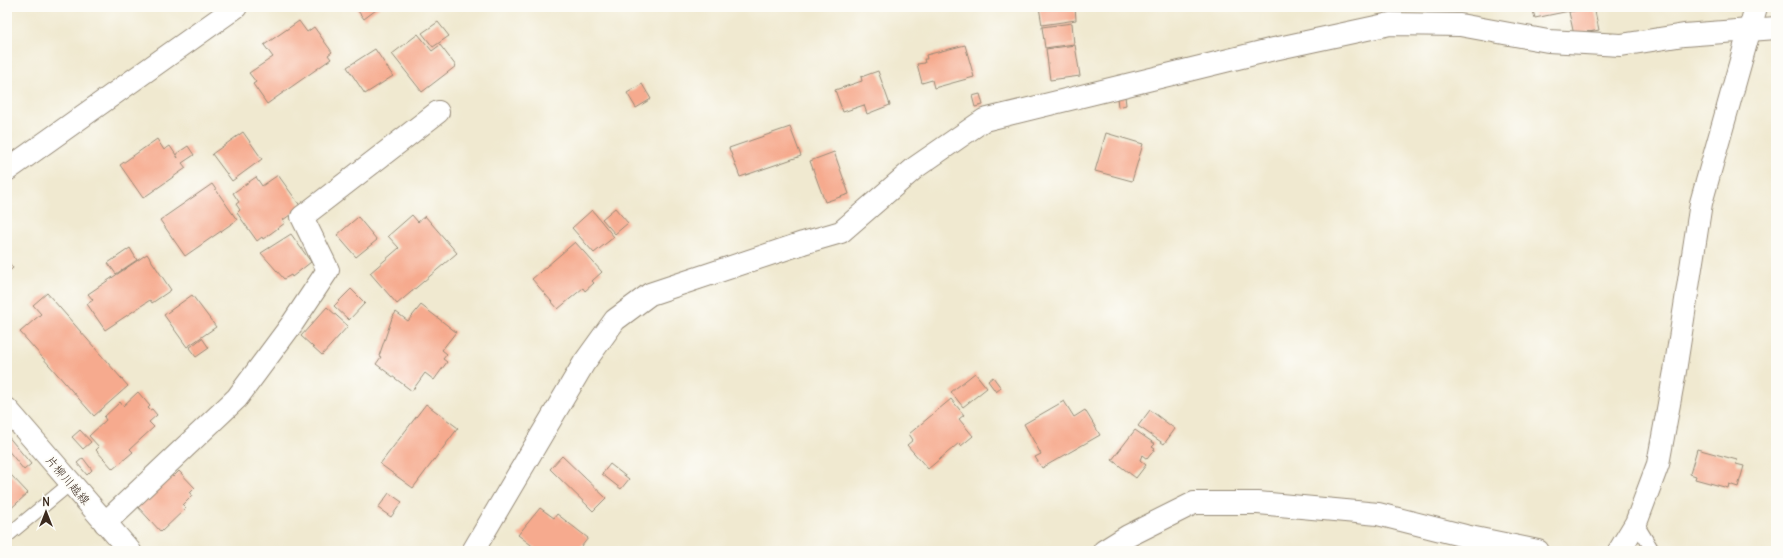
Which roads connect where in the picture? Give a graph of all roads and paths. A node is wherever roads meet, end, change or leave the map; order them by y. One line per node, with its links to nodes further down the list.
1 (236, 7): 6 (street)
2 (1756, 7): 4 (street)
3 (1776, 28): 4 (street)
4 (1750, 29): 10 (street); 13 (street)
5 (438, 112): 9 (street)
6 (7, 170)
7 (7, 409): 8 (street, 片柳川越線)
8 (71, 483): 9 (street, 片柳川越線); 11 (lane)
9 (105, 523): 12 (street, 片柳川越線)
10 (1636, 523): 16 (street); 17 (lane)
11 (7, 536)
12 (130, 551)
13 (473, 551)
14 (1104, 551): 15 (street)
15 (1538, 551)
16 (1619, 551)
17 (1653, 551)

